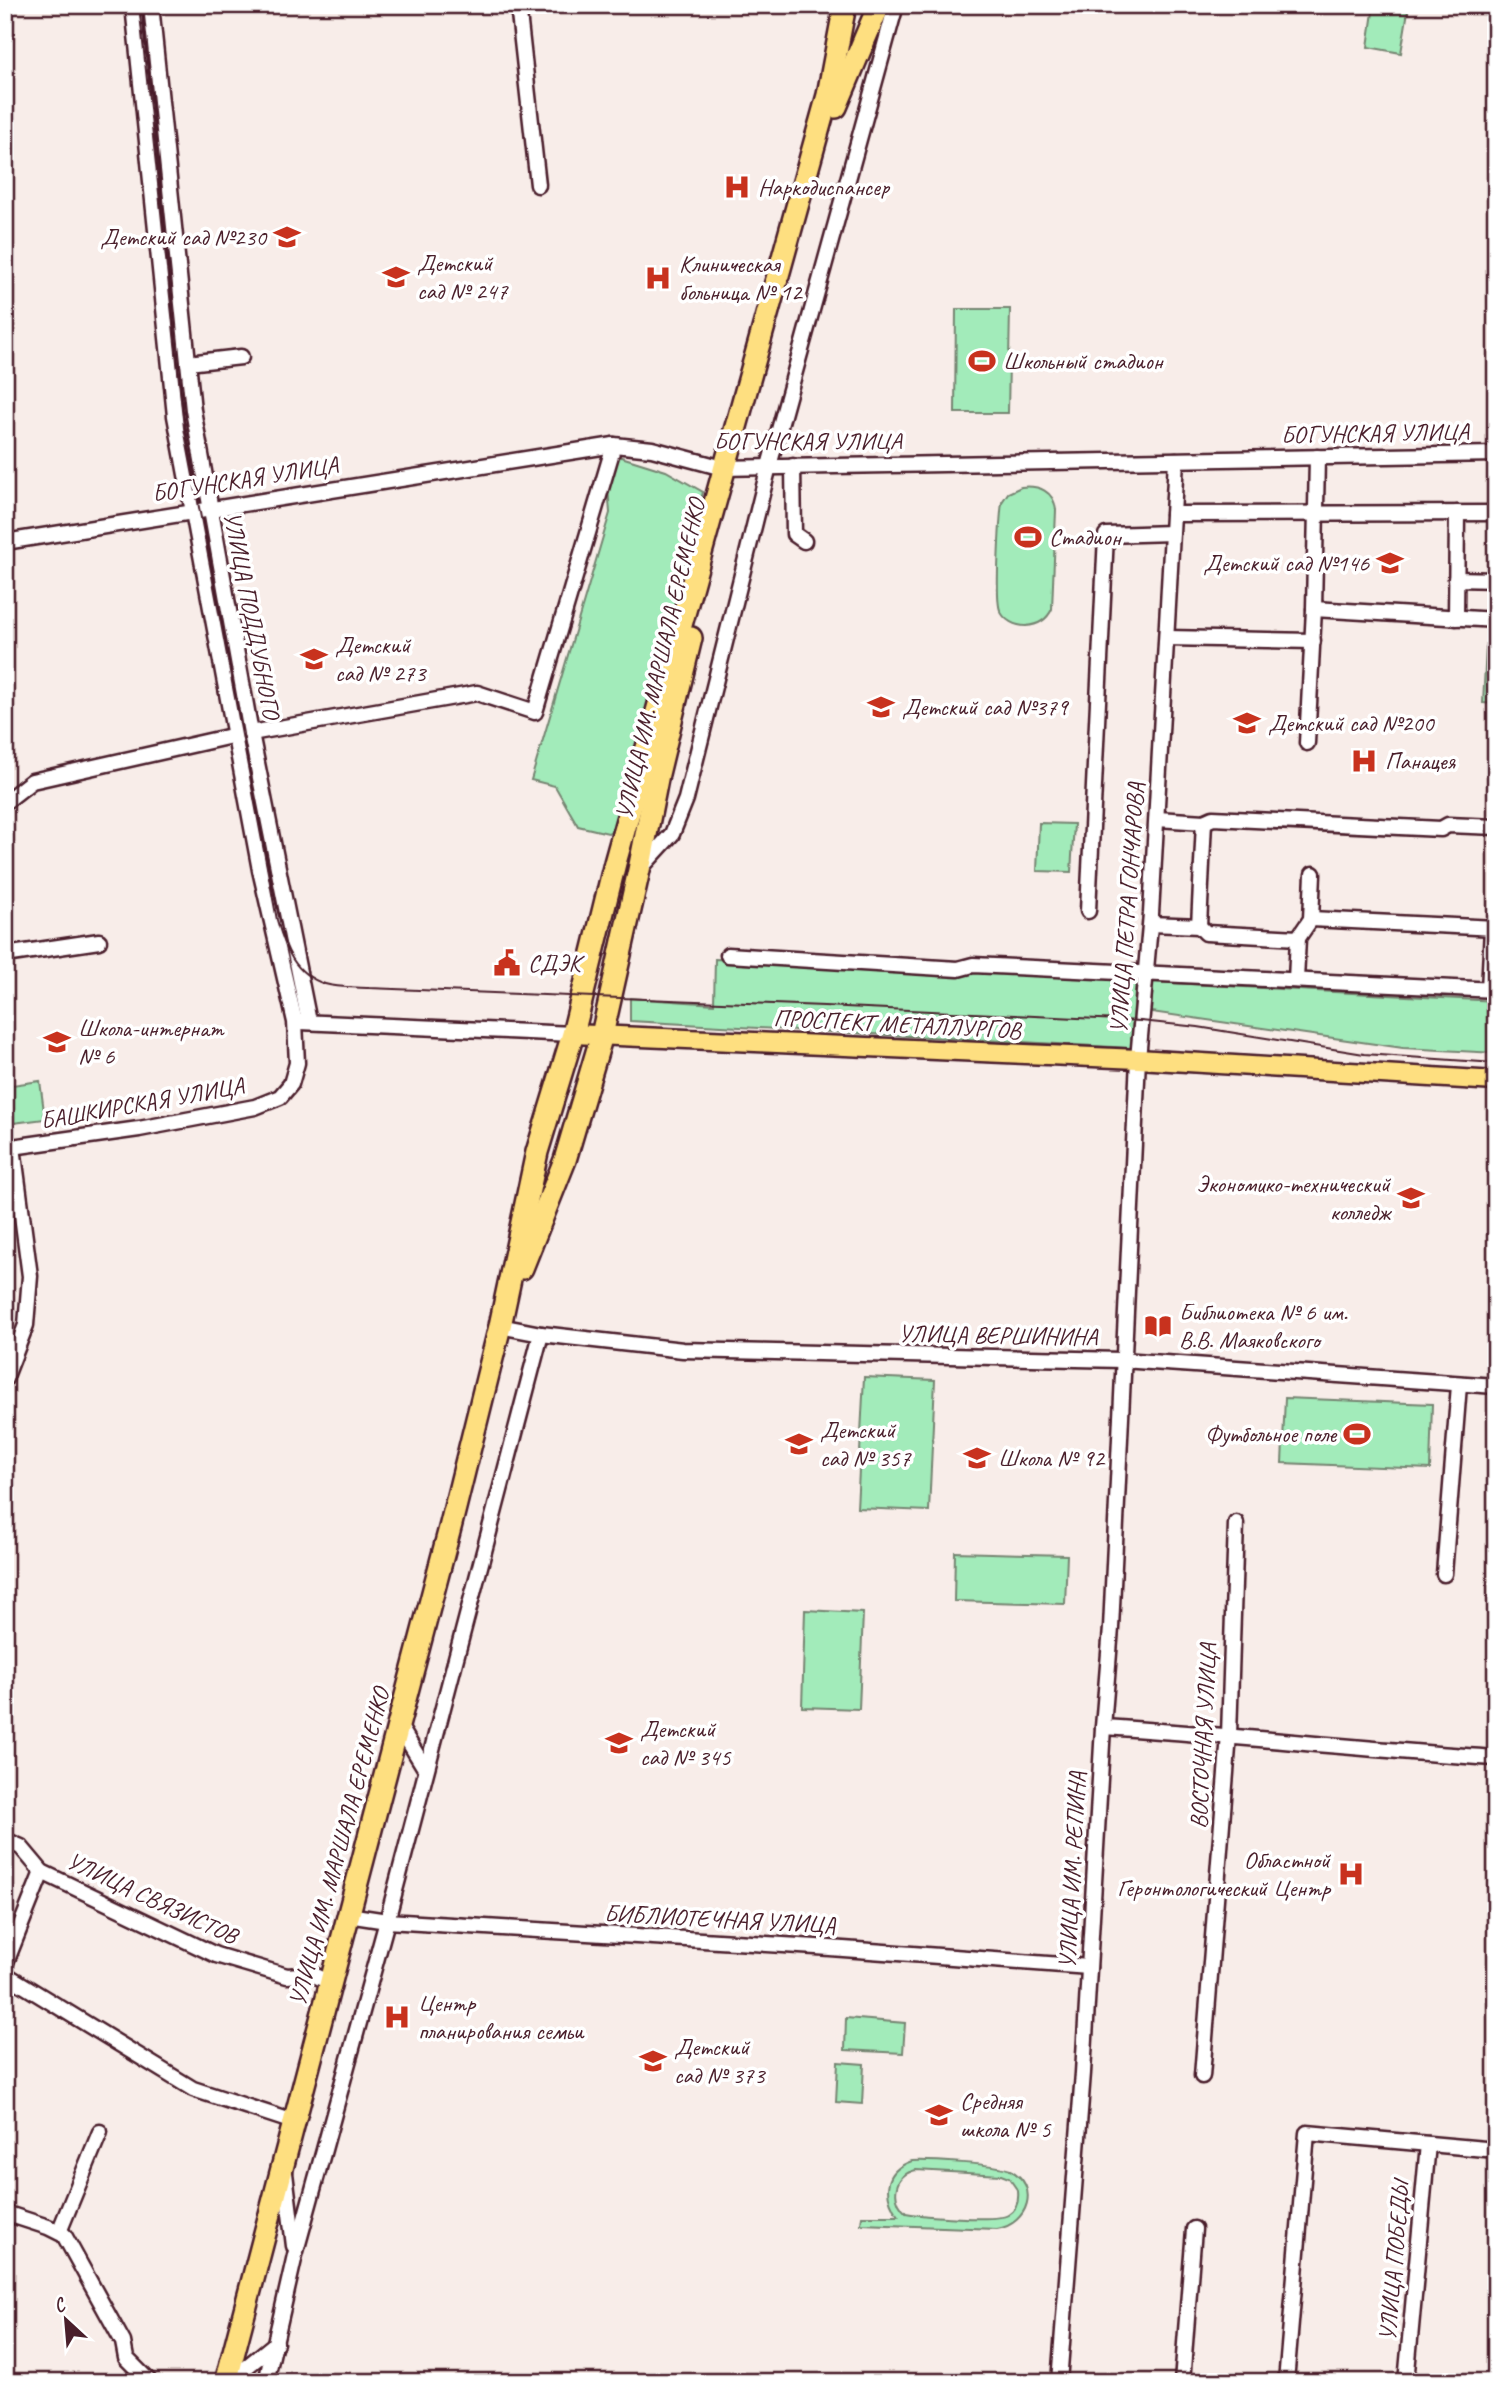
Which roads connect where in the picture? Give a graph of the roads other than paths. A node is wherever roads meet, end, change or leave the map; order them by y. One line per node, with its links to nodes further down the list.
1 (134, 5): 18 (street, УЛИЦА ПОДДУБНОГО)
2 (151, 5): 9 (street, УЛИЦА ПОДДУБНОГО)
3 (518, 5): 7 (street)
4 (845, 5): 16 (highway, УЛИЦА ИМ. МАРШАЛА ЕРЕМЕНКО)
5 (878, 5): 16 (highway, УЛИЦА ИМ. МАРШАЛА ЕРЕМЕНКО)
6 (896, 5): 14 (street)
7 (538, 185)
8 (241, 357): 9 (street)
9 (188, 363): 17 (street, УЛИЦА ПОДДУБНОГО)
10 (614, 445): 16 (street, БОГУНСКАЯ УЛИЦА); 17 (street, БОГУНСКАЯ УЛИЦА); 33 (street)
11 (1496, 454): 12 (street, БОГУНСКАЯ УЛИЦА)
12 (1317, 457): 13 (street, БОГУНСКАЯ УЛИЦА); 22 (street)
13 (1176, 460): 15 (street, БОГУНСКАЯ УЛИЦА); 21 (street, УЛИЦА ПЕТРА ГОНЧАРОВА)
14 (769, 466): 15 (street, БОГУНСКАЯ УЛИЦА); 16 (street, БОГУНСКАЯ УЛИЦА); 41 (street)
15 (793, 466): 24 (street)
16 (728, 468): 40 (highway, УЛИЦА ИМ. МАРШАЛА ЕРЕМЕНКО); 41 (highway, УЛИЦА ИМ. МАРШАЛА ЕРЕМЕНКО)
17 (209, 508): 18 (street, БОГУНСКАЯ УЛИЦА); 33 (street, УЛИЦА ПОДДУБНОГО)
18 (192, 510): 25 (street, БОГУНСКАЯ УЛИЦА); 34 (street, УЛИЦА ПОДДУБНОГО)
19 (1457, 513): 20 (street); 22 (street); 26 (street)
20 (1496, 513)
21 (1173, 514): 22 (street); 23 (street, УЛИЦА ПЕТРА ГОНЧАРОВА)
22 (1316, 514): 28 (street)
23 (1172, 533): 31 (street, УЛИЦА ПЕТРА ГОНЧАРОВА); 43 (street)
24 (804, 541)
25 (5, 542)
26 (1456, 579): 27 (street); 29 (street)
27 (1496, 580)
28 (1314, 609): 29 (street); 32 (street)
29 (1456, 618): 30 (street)
30 (1496, 620)
31 (1167, 638): 32 (street); 37 (street, УЛИЦА ПЕТРА ГОНЧАРОВА)
32 (1313, 641): 35 (street)
33 (251, 733): 57 (street, УЛИЦА ПОДДУБНОГО)
34 (236, 735): 36 (street); 48 (street, УЛИЦА ПОДДУБНОГО)
35 (1307, 743)
36 (5, 802)
37 (1157, 819): 38 (street); 45 (street, УЛИЦА ПЕТРА ГОНЧАРОВА)
38 (1204, 822): 39 (street); 46 (street)
39 (1496, 827)
40 (615, 863): 41 (highway); 58 (highway, УЛИЦА ИМ. МАРШАЛА ЕРЕМЕНКО)
41 (639, 870): 59 (highway, УЛИЦА ИМ. МАРШАЛА ЕРЕМЕНКО)
42 (1313, 874): 44 (street)
43 (1088, 911)
44 (1311, 919): 47 (street); 49 (street)
45 (1151, 924): 46 (street); 54 (street, УЛИЦА ПЕТРА ГОНЧАРОВА)
46 (1199, 926): 49 (street)
47 (1494, 928): 53 (street)
48 (275, 931): 57 (street, БАШКИРСКАЯ УЛИЦА)
49 (1298, 938): 55 (street)
50 (99, 941): 51 (street)
51 (5, 955)
52 (728, 955): 54 (street)
53 (1493, 955): 56 (street)
54 (1146, 972): 55 (street); 60 (street, УЛИЦА ПЕТРА ГОНЧАРОВА)
55 (1296, 980): 56 (street)
56 (1493, 990)
57 (302, 1022): 58 (street, ПРОСПЕКТ МЕТАЛЛУРГОВ); 62 (street, БАШКИРСКАЯ УЛИЦА)
58 (573, 1034): 59 (main road, ПРОСПЕКТ МЕТАЛЛУРГОВ); 63 (highway, УЛИЦА ИМ. МАРШАЛА ЕРЕМЕНКО)
59 (602, 1035): 60 (main road, ПРОСПЕКТ МЕТАЛЛУРГОВ); 64 (highway, УЛИЦА ИМ. МАРШАЛА ЕРЕМЕНКО)
60 (1138, 1059): 61 (main road, ПРОСПЕКТ МЕТАЛЛУРГОВ); 67 (street, УЛИЦА ПЕТРА ГОНЧАРОВА)
61 (1496, 1081)
62 (9, 1147): 68 (street)
63 (537, 1152): 64 (highway); 65 (highway, УЛИЦА ИМ. МАРШАЛА ЕРЕМЕНКО)
64 (565, 1160): 65 (highway, УЛИЦА ИМ. МАРШАЛА ЕРЕМЕНКО)
65 (500, 1325): 66 (street, УЛИЦА ВЕРШИНИНА); 73 (highway, УЛИЦА ИМ. МАРШАЛА ЕРЕМЕНКО)
66 (541, 1334): 67 (street, УЛИЦА ВЕРШИНИНА); 77 (street)
67 (1122, 1360): 69 (street, УЛИЦА ВЕРШИНИНА); 74 (street, УЛИЦА ИМ. РЕПИНА)
68 (5, 1379)
69 (1459, 1385): 70 (street, УЛИЦА ВЕРШИНИНА); 72 (street)
70 (1496, 1386)
71 (1236, 1523): 75 (street, ВОСТОЧНАЯ УЛИЦА)
72 (1444, 1574)
73 (398, 1724): 77 (street); 80 (highway, УЛИЦА ИМ. МАРШАЛА ЕРЕМЕНКО)
74 (1103, 1727): 75 (street); 83 (street, УЛИЦА ИМ. РЕПИНА)
75 (1229, 1735): 76 (street); 86 (street, ВОСТОЧНАЯ УЛИЦА)
76 (1496, 1758)
77 (426, 1770): 81 (street)
78 (5, 1840): 79 (street, УЛИЦА СВЯЗИСТОВ)
79 (42, 1872): 82 (street); 85 (street, УЛИЦА СВЯЗИСТОВ)
80 (348, 1915): 81 (street, БИБЛИОТЕЧНАЯ УЛИЦА); 85 (highway, УЛИЦА ИМ. МАРШАЛА ЕРЕМЕНКО)
81 (387, 1920): 83 (street, БИБЛИОТЕЧНАЯ УЛИЦА); 95 (street)
82 (5, 1965)
83 (1090, 1967): 100 (street, УЛИЦА ИМ. РЕПИНА)
84 (5, 1974): 87 (street)
85 (331, 1983): 87 (highway, УЛИЦА ИМ. МАРШАЛА ЕРЕМЕНКО)
86 (1202, 2076)
87 (294, 2122): 91 (highway, УЛИЦА ИМ. МАРШАЛА ЕРЕМЕНКО)
88 (100, 2132): 94 (street)
89 (1428, 2144): 90 (street); 102 (street); 103 (street, УЛИЦА ПОБЕДЫ)
90 (1496, 2150)
91 (284, 2162): 95 (street); 98 (highway, УЛИЦА ИМ. МАРШАЛА ЕРЕМЕНКО)
92 (5, 2213): 94 (street)
93 (1194, 2228): 101 (street)
94 (59, 2232): 97 (street)
95 (295, 2255): 96 (street)
96 (276, 2343): 98 (street); 99 (street)
97 (150, 2382)
98 (227, 2382)
99 (266, 2382)
100 (1059, 2382)
101 (1182, 2382)
102 (1286, 2382)
103 (1406, 2382)

